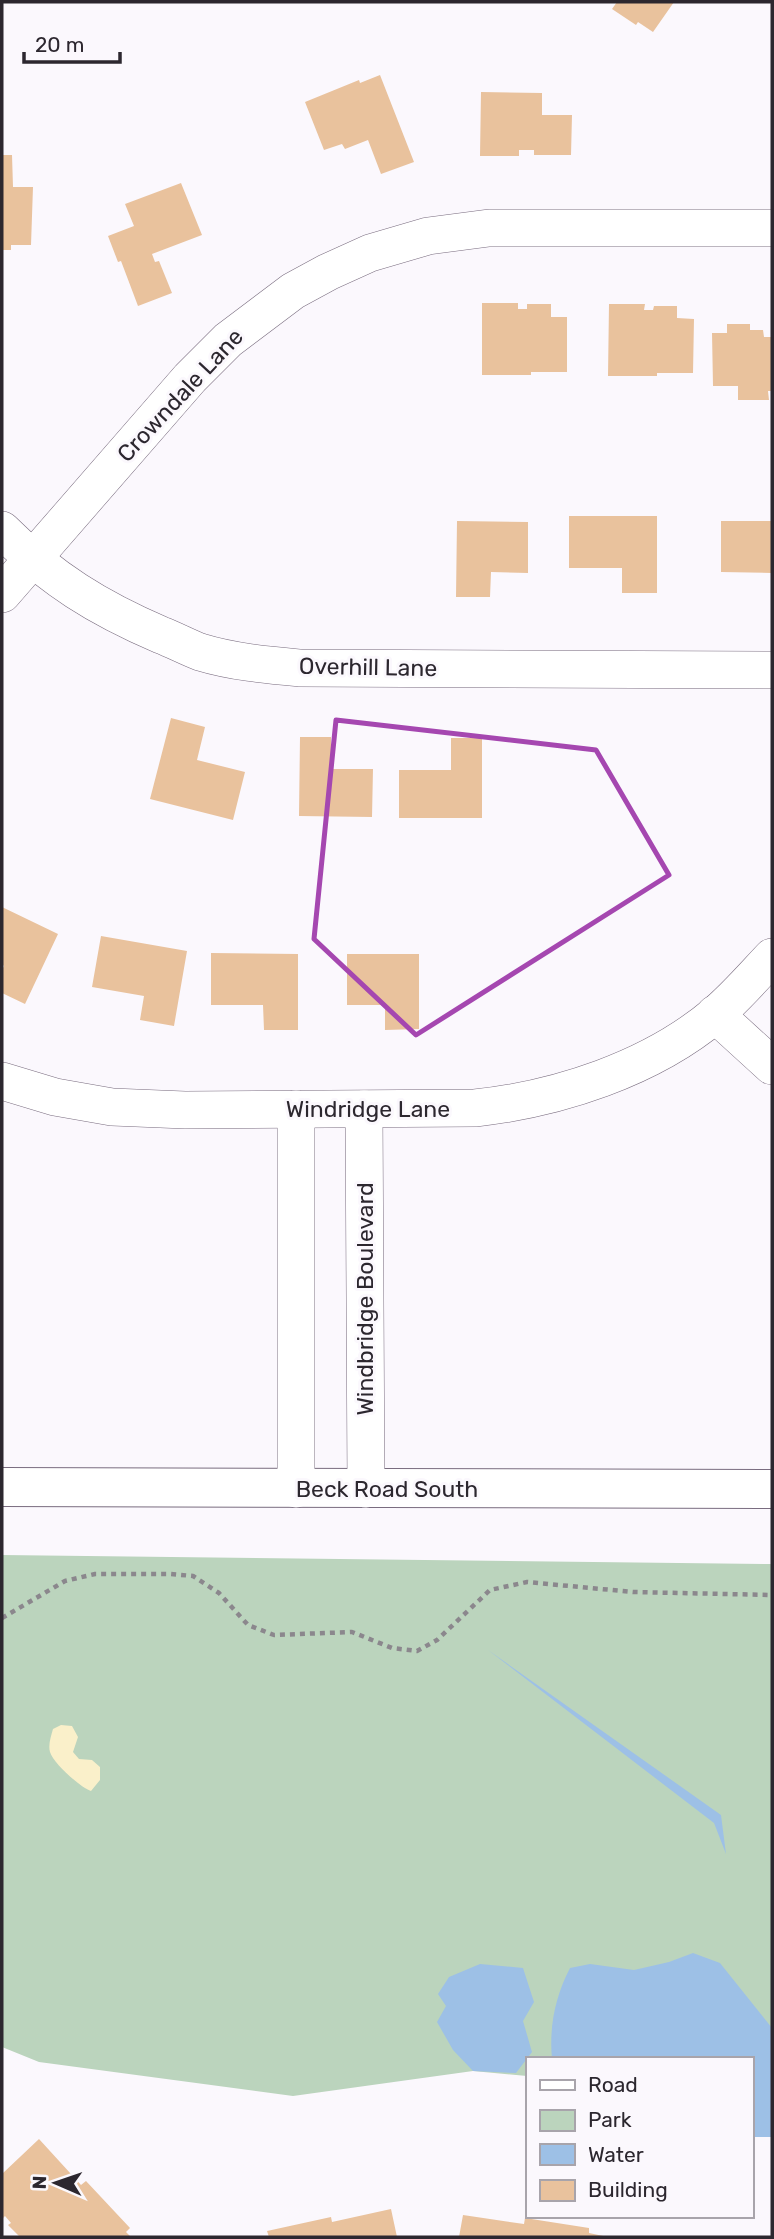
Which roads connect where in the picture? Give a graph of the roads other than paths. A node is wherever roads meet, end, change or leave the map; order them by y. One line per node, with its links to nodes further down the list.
1 (772, 228): 3 (street, Crowndale Lane)
2 (2, 530): 3 (street, Overhill Lane)
3 (32, 560): 4 (street, Crowndale Lane); 5 (street, Overhill Lane)
4 (2, 594)
5 (772, 670)
6 (772, 957): 7 (street, Windridge Lane)
7 (715, 1014): 8 (street); 11 (street, Windridge Lane)
8 (772, 1066)
9 (2, 1081): 10 (street, Windridge Lane)
10 (296, 1109): 11 (street, Windridge Lane); 13 (street)
11 (365, 1109): 14 (street, Windbridge Boulevard)
12 (2, 1487): 13 (main road, Beck Road South)
13 (296, 1489): 14 (main road, Beck Road South)
14 (366, 1489): 15 (main road, Beck Road South)
15 (772, 1489)

